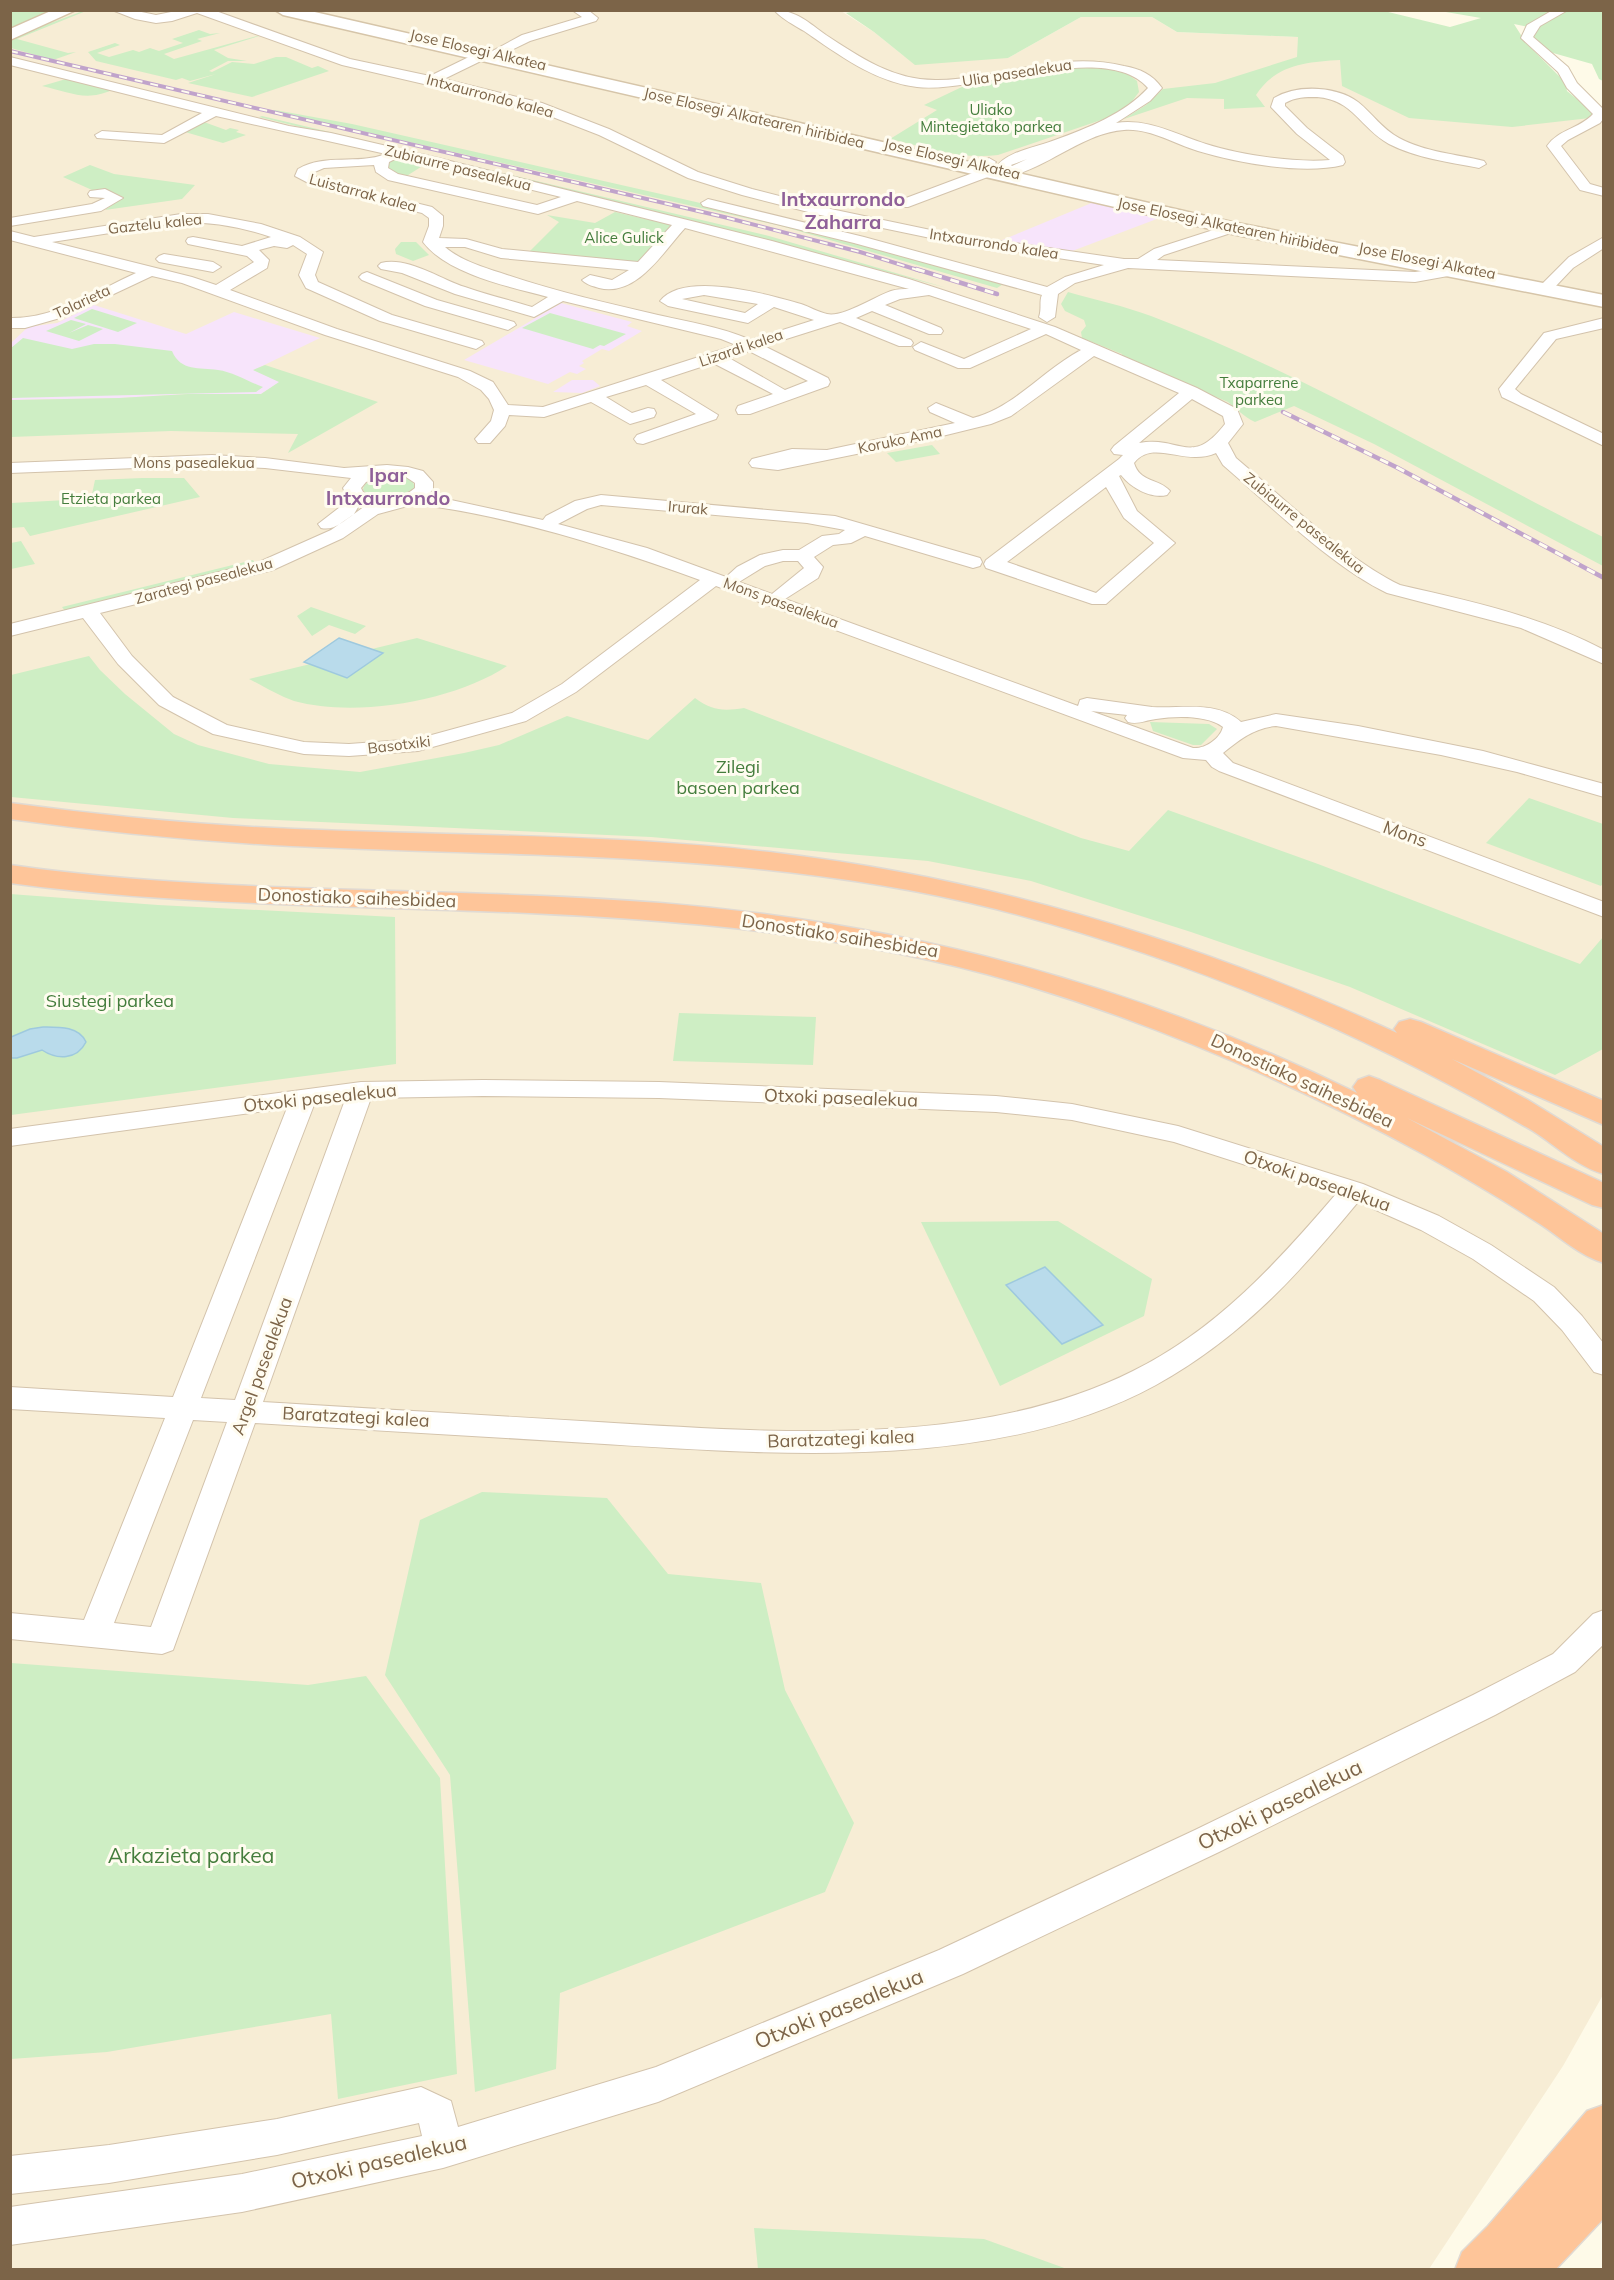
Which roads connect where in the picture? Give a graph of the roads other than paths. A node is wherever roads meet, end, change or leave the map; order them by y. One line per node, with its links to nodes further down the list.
1 (68, 10): 10 (main road)
2 (118, 10): 3 (street)
3 (194, 10)
4 (200, 10): 16 (street, Intxaurrondo kalea)
5 (284, 10): 11 (main road, Jose Elosegi Alkatearen hiribidea)
6 (303, 10): 11 (main road, Jose Elosegi Alkatea)
7 (578, 10): 11 (street)
8 (780, 10): 22 (street, Ulia pasealekua)
9 (1562, 10): 24 (street)
10 (10, 35)
11 (487, 55): 16 (street); 21 (main road, Jose Elosegi Alkatearen hiribidea)
12 (11, 61): 13 (street); 14 (street, Zubiaurre pasealekua)
13 (10, 66)
14 (43, 69): 15 (street); 17 (street, Zubiaurre pasealekua)
15 (10, 72)
16 (432, 80): 42 (street, Intxaurrondo kalea)
17 (215, 111): 18 (street); 19 (street, Zubiaurre pasealekua)
18 (102, 135)
19 (398, 153): 20 (street); 26 (street, Zubiaurre pasealekua)
20 (382, 161): 26 (street, Luistarrak kalea); 38 (street, Luistarrak kalea)
21 (982, 165): 22 (main road, Jose Elosegi Alkatea); 28 (street); 33 (main road, Jose Elosegi Alkatearen hiribidea)
22 (1012, 165): 23 (street); 49 (main road, Jose Elosegi Alkatea)
23 (1470, 180)
24 (1604, 192)
25 (95, 194): 30 (street)
26 (575, 197): 31 (street, Zubiaurre pasealekua)
27 (708, 203): 67 (street)
28 (903, 204)
29 (122, 209): 32 (street)
30 (10, 222)
31 (681, 223): 47 (street); 53 (street, Zubiaurre pasealekua)
32 (10, 228)
33 (1232, 228): 41 (street); 43 (main road, Jose Elosegi Alkatearen hiribidea)
34 (10, 235): 35 (street)
35 (30, 241): 44 (street); 74 (street, Gaztelu kalea)
36 (193, 241): 39 (street)
37 (1604, 241): 54 (street)
38 (430, 242): 47 (street); 51 (street)
39 (249, 252): 40 (street); 55 (street)
40 (306, 256)
41 (1142, 263): 42 (street, Intxaurrondo kalea); 43 (street, Intxaurrondo kalea)
42 (1121, 264): 67 (street, Intxaurrondo kalea)
43 (1369, 265): 49 (main road, Jose Elosegi Alkatearen hiribidea); 49 (street, Intxaurrondo kalea)
44 (129, 266): 46 (street); 48 (street)
45 (386, 266): 56 (street)
46 (213, 267)
47 (640, 267): 52 (street)
48 (151, 271): 55 (street); 68 (street, Tolarieta)
49 (1451, 271): 54 (main road, Jose Elosegi Alkatea); 60 (main road, Jose Elosegi Alkatearen hiribidea)
50 (367, 277): 63 (street)
51 (494, 277): 56 (street); 57 (street)
52 (590, 280)
53 (904, 282): 59 (street, Zubiaurre pasealekua); 62 (street, Zubiaurre pasealekua)
54 (1549, 285): 58 (main road, Jose Elosegi Alkatea)
55 (219, 290): 83 (street)
56 (460, 291): 57 (street); 63 (street)
57 (562, 295): 71 (street)
58 (1604, 295)
59 (949, 297): 62 (street, Lizardi kalea); 64 (street, Lizardi kalea); 67 (street, Zubiaurre pasealekua)
60 (1604, 301)
61 (771, 302): 65 (street); 65 (street, Intxaurrondo kalea); 66 (street, Intxaurrondo kalea)
62 (979, 302): 67 (street, Zubiaurre pasealekua)
63 (431, 303): 70 (street)
64 (873, 306): 66 (street, Lizardi kalea); 73 (street)
65 (724, 313): 71 (street)
66 (828, 317): 67 (street, Intxaurrondo kalea); 72 (street); 75 (street, Lizardi kalea)
67 (1056, 320): 76 (street, Zubiaurre pasealekua)
68 (10, 323)
69 (1599, 325): 88 (street)
70 (508, 326)
71 (700, 329): 75 (street)
72 (775, 329)
73 (935, 331)
74 (476, 344)
75 (750, 346): 77 (street, Lizardi kalea); 78 (street)
76 (1093, 350): 80 (street, Zubiaurre pasealekua); 85 (street, Koruko Ama)
77 (716, 357): 78 (street, Lizardi kalea); 79 (street)
78 (652, 378): 81 (street, Lizardi kalea); 87 (street)
79 (777, 390)
80 (1191, 392): 89 (street, Zubiaurre pasealekua); 100 (street)
81 (594, 397): 83 (street, Lizardi kalea); 84 (street)
82 (936, 408): 85 (street, Koruko Ama)
83 (502, 410): 86 (street)
84 (648, 413)
85 (972, 424): 90 (street, Koruko Ama)
86 (484, 439)
87 (643, 439)
88 (1604, 441)
89 (1219, 443): 91 (street); 110 (street, Zubiaurre pasealekua)
90 (827, 455)
91 (1125, 463): 95 (street); 97 (street)
92 (10, 468): 93 (street, Mons pasealekua)
93 (376, 472): 96 (street, Mons pasealekua); 98 (street, Zarategi pasealekua)
94 (10, 473): 98 (street, Mons pasealekua)
95 (1110, 475): 95 (street)
96 (428, 480): 99 (street); 101 (street, Mons pasealekua); 105 (street, Mons pasealekua)
97 (1161, 491)
98 (353, 492): 99 (street, Mons pasealekua); 108 (street, Zarategi pasealekua)
99 (386, 504): 107 (street, Zarategi pasealekua)
100 (1046, 512)
101 (552, 520): 102 (street, Irurak); 105 (street, Mons pasealekua)
102 (828, 530): 103 (street, Irurak); 104 (street, Irurak)
103 (803, 556): 105 (street); 106 (street)
104 (973, 562)
105 (724, 578): 106 (street, Mons pasealekua); 107 (street, Basotxiki); 113 (street, Mons pasealekua)
106 (781, 594): 111 (street, Mons pasealekua)
107 (88, 611): 109 (street, Zarategi pasealekua)
108 (10, 616)
109 (10, 630)
110 (1604, 658)
111 (1149, 712): 112 (street); 113 (street)
112 (1232, 735): 114 (street); 115 (street)
113 (1141, 736): 114 (street)
114 (1212, 753): 119 (street, Mons)
115 (1604, 791)
116 (10, 811): 118 (highway)
117 (10, 874): 120 (highway, Donostiako saihesbidea)
118 (981, 897): 121 (highway); 127 (highway)
119 (1604, 910)
120 (812, 927): 129 (highway); 130 (highway, Donostiako saihesbidea)
121 (1420, 1033): 124 (highway); 125 (highway)
122 (361, 1090): 123 (street, Otxoki pasealekua); 128 (street, Otxoki pasealekua); 135 (street, Argel pasealekua)
123 (304, 1098): 126 (street, Otxoki pasealekua); 134 (street)
124 (1604, 1114)
125 (1604, 1121)
126 (10, 1138)
127 (1604, 1163)
128 (1354, 1190): 131 (street, Otxoki pasealekua); 135 (street, Baratzategi kalea)
129 (1604, 1197)
130 (1604, 1251)
131 (1604, 1365)
132 (10, 1382): 134 (street, Baratzategi kalea)
133 (10, 1398): 134 (street, Baratzategi kalea)
134 (186, 1400): 135 (street, Baratzategi kalea); 138 (street)
135 (245, 1411): 138 (street, Argel pasealekua)
136 (1604, 1623): 140 (street, Otxoki pasealekua)
137 (10, 1626): 138 (street)
138 (96, 1633)
139 (1604, 2128): 144 (highway)
140 (443, 2150): 141 (street); 143 (street, Otxoki pasealekua)
141 (10, 2175)
142 (1604, 2182): 145 (highway)
143 (10, 2226)
144 (1480, 2270)
145 (1520, 2270)

